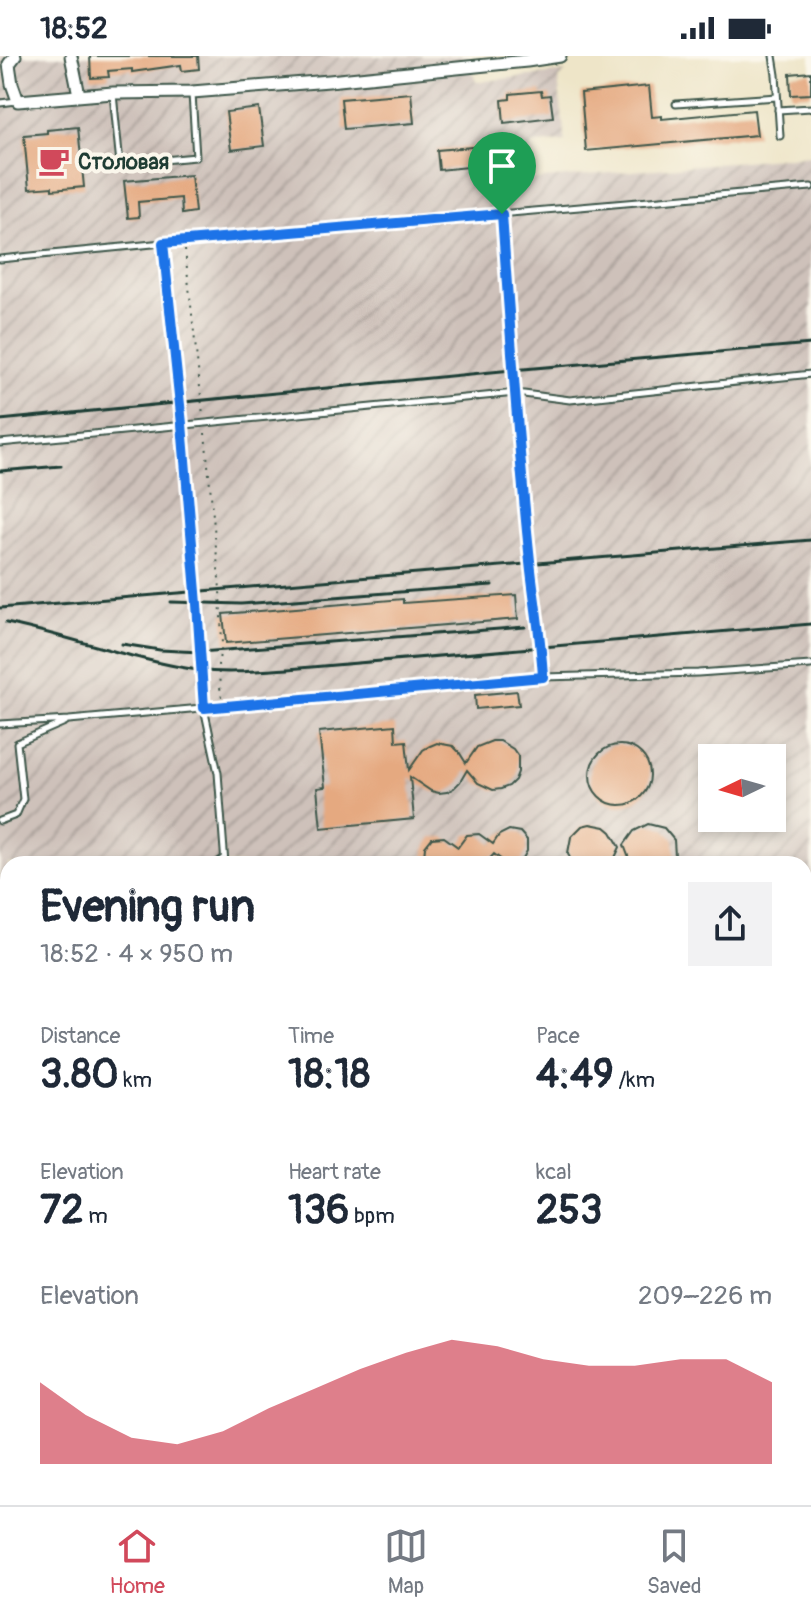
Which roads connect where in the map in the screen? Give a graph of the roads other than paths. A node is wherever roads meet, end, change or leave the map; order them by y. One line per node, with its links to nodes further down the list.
1 (15, 56): 13 (street)
2 (71, 56): 11 (street)
3 (483, 56): 8 (street)
4 (513, 56): 7 (street)
5 (560, 56): 7 (street)
6 (773, 56): 12 (lane)
7 (499, 63): 8 (street)
8 (463, 67): 9 (street)
9 (192, 92): 10 (street); 10 (lane)
10 (113, 93): 11 (street)
11 (79, 95): 13 (street)
12 (777, 97): 15 (lane); 17 (lane)
13 (18, 101): 14 (lane)
14 (0, 103)
15 (676, 104)
16 (811, 108): 17 (lane)
17 (778, 110): 18 (lane)
18 (780, 136)
19 (811, 187): 20 (lane)
20 (502, 214): 21 (lane); 24 (lane)
21 (163, 243): 22 (lane); 25 (lane)
22 (0, 259)
23 (811, 374): 24 (lane)
24 (516, 393): 25 (lane); 28 (lane)
25 (182, 424): 26 (lane); 29 (lane)
26 (0, 443)
27 (811, 665): 28 (lane)
28 (543, 677): 29 (lane)
29 (204, 708): 30 (lane); 33 (lane)
30 (69, 720): 31 (lane); 32 (lane)
31 (0, 724)
32 (0, 821)
33 (225, 856)

